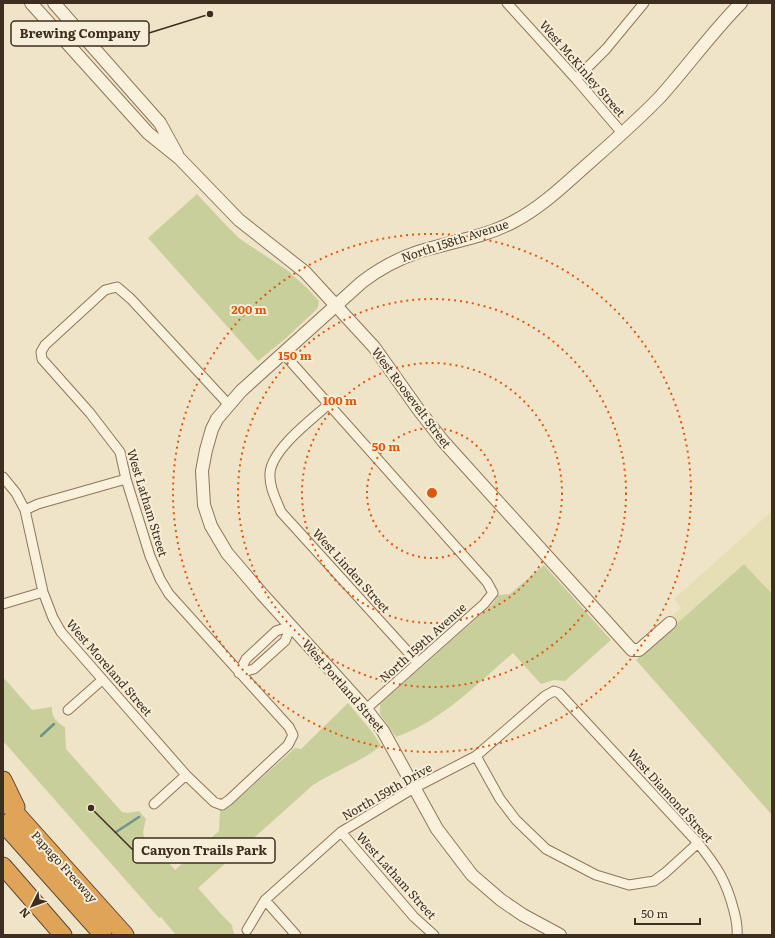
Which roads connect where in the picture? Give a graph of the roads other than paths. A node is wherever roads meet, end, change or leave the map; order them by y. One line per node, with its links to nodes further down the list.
1 (31, 3): 8 (street, West Roosevelt Street)
2 (54, 3): 8 (street, West Roosevelt Street)
3 (507, 3): 6 (street, West McKinley Street)
4 (644, 3): 6 (street)
5 (741, 3): 7 (street, North 158th Avenue)
6 (576, 79): 7 (street, West McKinley Street)
7 (622, 133): 9 (street, North 158th Avenue)
8 (179, 158): 9 (street, West Roosevelt Street)
9 (336, 305): 10 (street, North 158th Avenue); 18 (street, West Roosevelt Street)
10 (283, 353): 11 (street, North 158th Avenue); 12 (street)
11 (229, 404): 14 (street, West Latham Street); 19 (street, West Portland Street)
12 (329, 404): 20 (street, West Linden Street); 20 (street, North 159th Avenue)
13 (3, 477): 15 (street, West Moreland Street)
14 (126, 479): 15 (street); 21 (street, West Latham Street)
15 (25, 510): 16 (street, West Moreland Street)
16 (43, 592): 17 (street); 22 (street, West Moreland Street)
17 (3, 604)
18 (670, 623)
19 (291, 626): 21 (street); 21 (street); 24 (street, West Portland Street)
20 (418, 663): 24 (street, North 159th Avenue)
21 (239, 673): 32 (street, West Latham Street)
22 (102, 680): 25 (street); 27 (street, West Moreland Street)
23 (554, 691): 26 (street, North 159th Drive); 36 (street, West Diamond Street)
24 (366, 709): 29 (street, West Portland Street)
25 (68, 710)
26 (476, 756): 29 (street, North 159th Drive); 36 (street)
27 (186, 775): 31 (street); 32 (street, West Moreland Street)
28 (3, 780): 33 (highway)
29 (414, 788): 35 (street, North 159th Drive); 45 (street, West Portland Street)
30 (3, 799): 33 (highway, Papago Freeway)
31 (154, 804)
32 (222, 805)
33 (21, 818): 42 (highway, Papago Freeway)
34 (3, 823): 41 (highway)
35 (341, 832): 38 (street, North 159th Drive); 44 (street, West Latham Street)
36 (698, 843): 46 (street, West Diamond Street)
37 (3, 866): 40 (highway)
38 (265, 900): 39 (street, North 159th Drive); 43 (street)
39 (247, 930)
40 (63, 935)
41 (102, 935)
42 (125, 935)
43 (296, 935)
44 (434, 935)
45 (560, 935)
46 (737, 935)

